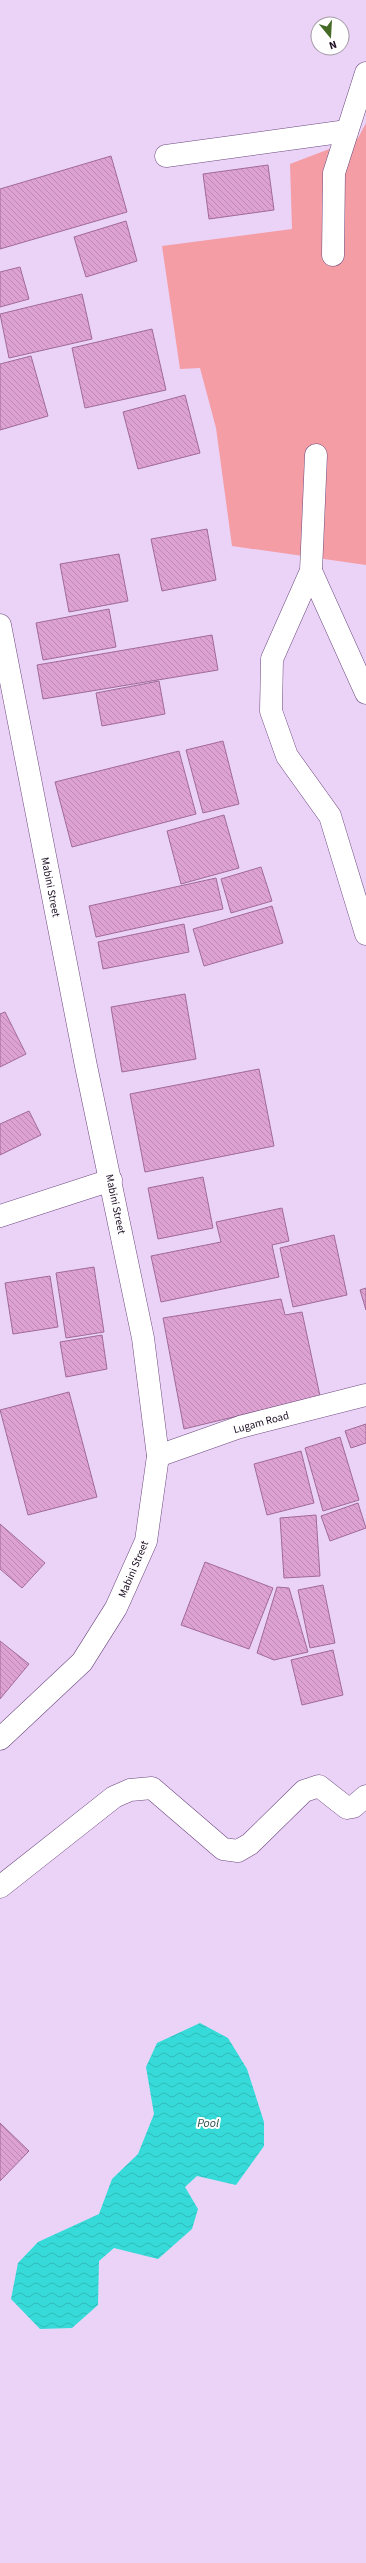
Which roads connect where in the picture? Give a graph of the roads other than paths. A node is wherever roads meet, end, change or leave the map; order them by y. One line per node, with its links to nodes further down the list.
1 (366, 74): 2 (main road)
2 (347, 131): 3 (main road); 4 (main road)
3 (166, 156)
4 (333, 255)
5 (316, 455): 6 (main road)
6 (311, 571): 8 (main road); 9 (main road)
7 (0, 625): 10 (main road, Mabini Street)
8 (366, 693)
9 (366, 934)
10 (111, 1180): 11 (main road); 13 (main road, Mabini Street)
11 (0, 1216)
12 (366, 1396): 13 (main road, Lugam Road)
13 (158, 1456): 14 (main road, Mabini Street)
14 (0, 1739)
15 (366, 1796): 16 (main road)
16 (0, 1886)

